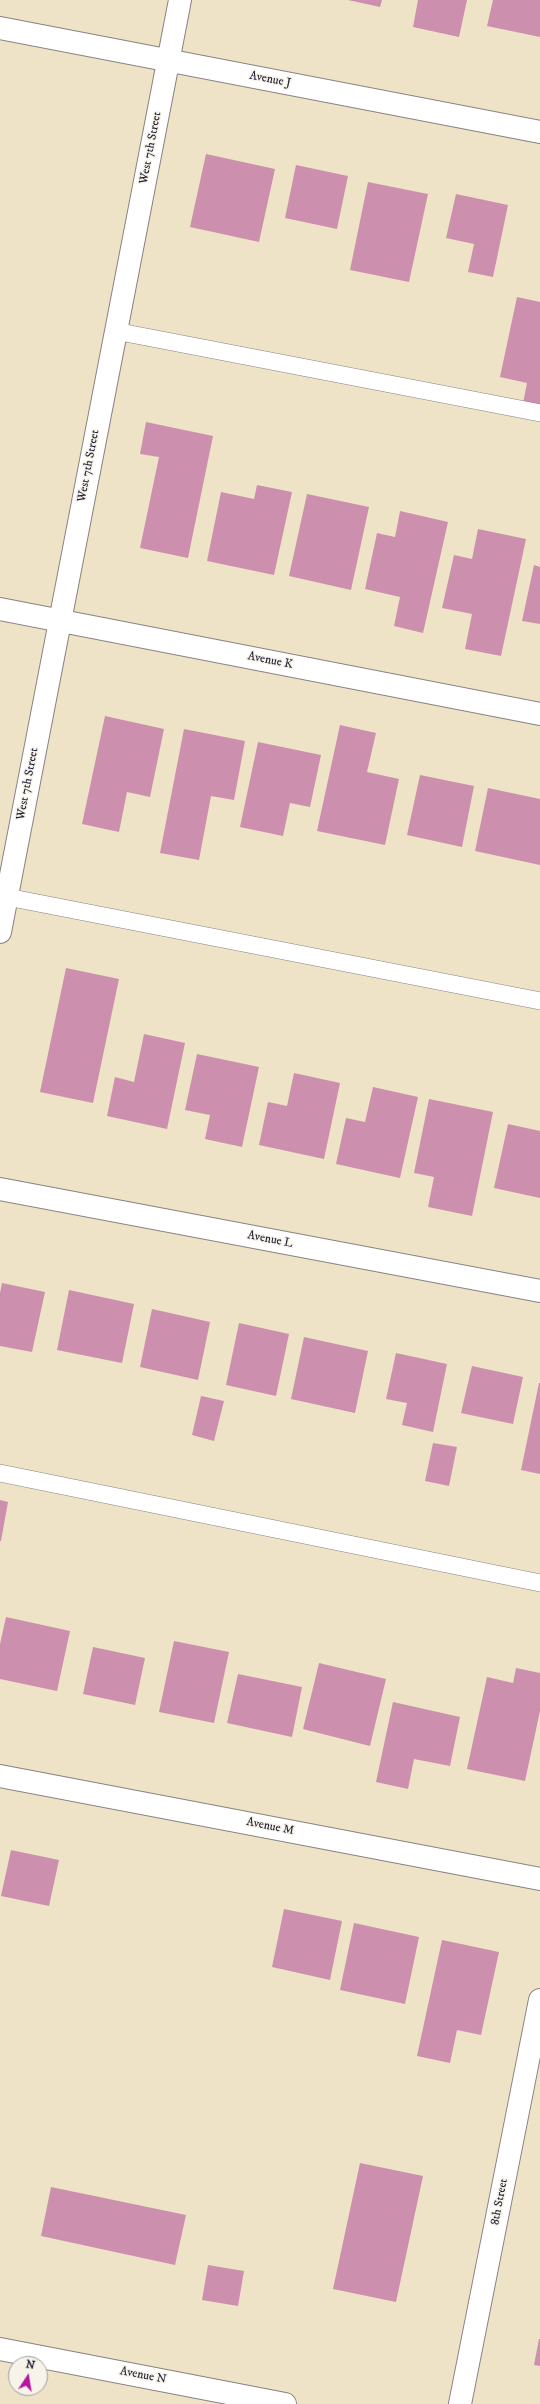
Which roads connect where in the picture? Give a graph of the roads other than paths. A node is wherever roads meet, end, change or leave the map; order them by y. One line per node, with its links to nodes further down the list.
1 (180, 0): 3 (street, West 7th Street)
2 (0, 28): 3 (street, Avenue J)
3 (168, 60): 4 (street, Avenue J); 5 (street, West 7th Street)
4 (540, 132)
5 (115, 331): 6 (lane); 8 (street, West 7th Street)
6 (540, 413)
7 (0, 609): 8 (street, Avenue K)
8 (59, 620): 9 (street, Avenue K); 10 (street, West 7th Street)
9 (540, 714)
10 (7, 897): 11 (street, West 7th Street); 12 (lane)
11 (0, 932)
12 (540, 1001)
13 (0, 1189): 14 (street, Avenue L)
14 (540, 1291)
15 (0, 1473): 16 (lane)
16 (540, 1584)
17 (0, 1776): 18 (street, Avenue M)
18 (540, 1879)
19 (540, 2000): 22 (street, 8th Street)
20 (0, 2349): 21 (street, Avenue N)
21 (285, 2404)
22 (460, 2404)

